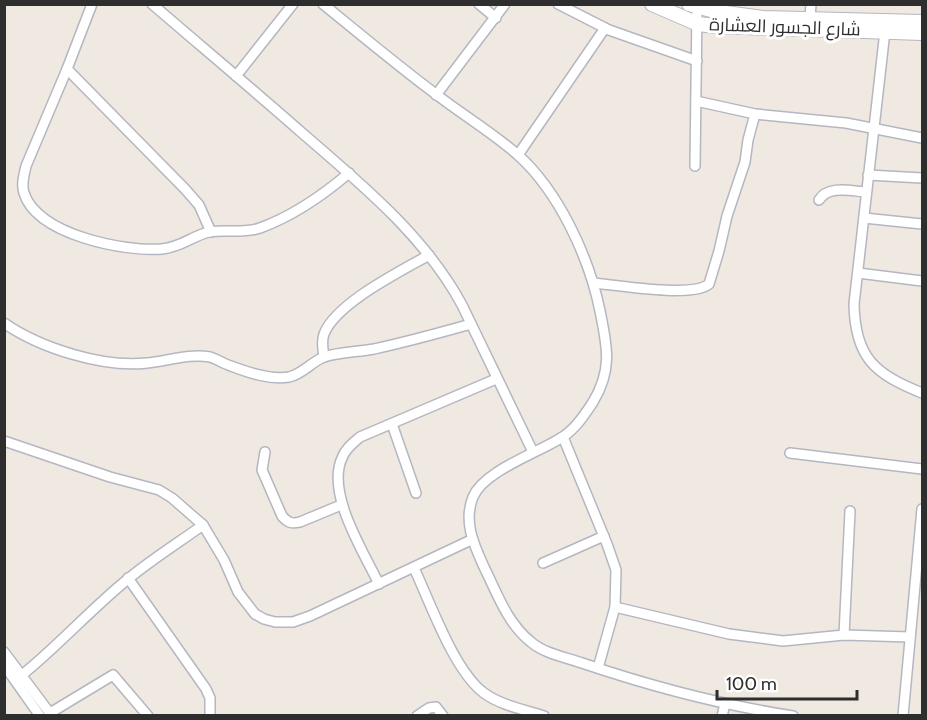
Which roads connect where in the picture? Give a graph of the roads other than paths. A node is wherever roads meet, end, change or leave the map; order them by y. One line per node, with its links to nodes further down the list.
1 (92, 4): 18 (street)
2 (152, 4): 19 (street)
3 (293, 4): 19 (street)
4 (323, 4): 20 (street)
5 (479, 4): 11 (street)
6 (505, 4): 11 (street)
7 (558, 4): 14 (street)
8 (652, 4): 13 (main road, شارع الجسور العشارة)
9 (693, 6): 10 (main road, شارع الجسور العشارة); 13 (street)
10 (811, 11): 12 (main road, شارع الجسور العشارة)
11 (496, 18): 20 (street)
12 (922, 22)
13 (698, 24): 15 (main road, شارع الجسور العشارة); 17 (street)
14 (605, 28): 17 (street); 25 (street)
15 (885, 31): 16 (main road, شارع الجسور العشارة); 23 (street)
16 (922, 33)
17 (697, 61): 21 (street)
18 (67, 69): 34 (street); 34 (street)
19 (236, 76): 27 (street)
20 (436, 95): 25 (street)
21 (696, 101): 22 (street); 26 (street)
22 (756, 114): 23 (street); 38 (street)
23 (874, 129): 24 (street); 28 (street)
24 (922, 138)
25 (518, 155): 38 (street)
26 (694, 166)
27 (349, 173): 34 (street); 35 (street)
28 (868, 175): 29 (street); 30 (street)
29 (922, 178)
30 (866, 192): 31 (street); 32 (street)
31 (819, 200)
32 (864, 218): 33 (street); 36 (street)
33 (922, 224)
34 (211, 232)
35 (429, 255): 40 (street); 41 (street)
36 (858, 273): 37 (street); 43 (street)
37 (922, 281)
38 (594, 283): 45 (street)
39 (4, 323): 41 (street)
40 (471, 324): 41 (street); 42 (street)
41 (324, 357)
42 (496, 379): 44 (street); 48 (street)
43 (922, 393)
44 (392, 424): 51 (street); 52 (street)
45 (563, 437): 48 (street); 56 (street)
46 (4, 441): 55 (street)
47 (266, 452): 52 (street)
48 (533, 452): 57 (street)
49 (790, 453): 50 (street)
50 (922, 469)
51 (416, 493)
52 (341, 505): 62 (street)
53 (922, 509): 60 (street)
54 (850, 511): 64 (street)
55 (203, 525): 61 (street); 62 (street)
56 (604, 536): 58 (street); 63 (street)
57 (471, 540): 59 (street); 68 (street)
58 (543, 563)
59 (414, 568): 62 (street); 76 (street)
60 (920, 569): 65 (street)
61 (128, 578): 69 (street); 73 (street)
62 (379, 584)
63 (615, 607): 64 (street); 68 (street)
64 (844, 635): 65 (street)
65 (910, 637): 79 (street)
66 (4, 652): 69 (street)
67 (4, 665): 71 (street)
68 (598, 668): 70 (street)
69 (22, 675): 71 (street)
70 (725, 704): 77 (street); 78 (street)
71 (47, 714): 72 (street)
72 (147, 716)
73 (210, 716)
74 (417, 716): 75 (street)
75 (442, 716)
76 (544, 716)
77 (722, 716)
78 (793, 716)
79 (903, 716)

